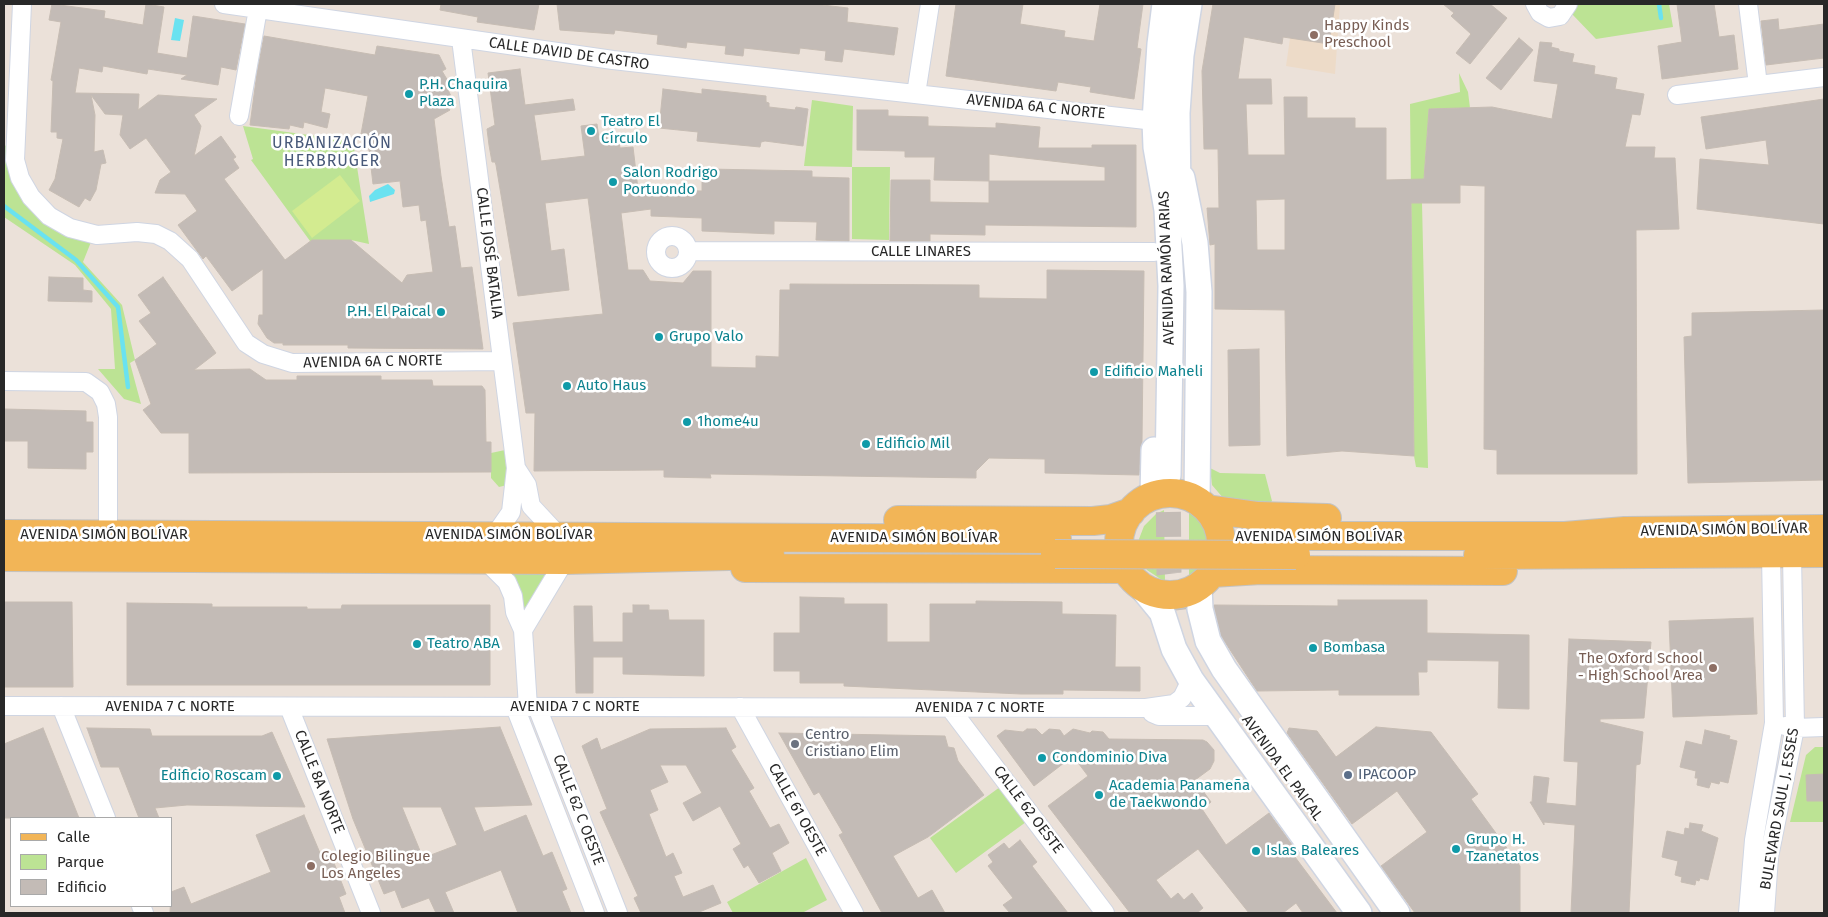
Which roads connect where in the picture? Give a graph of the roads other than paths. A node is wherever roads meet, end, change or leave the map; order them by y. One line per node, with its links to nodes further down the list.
1 (22, 4): 21 (street, AVENIDA 6A C NORTE)
2 (224, 4): 9 (street, CALLE DAVID DE CASTRO)
3 (930, 4): 13 (street)
4 (1165, 4): 16 (main road, AVENIDA RAMÓN ARIAS)
5 (1189, 4): 18 (main road, AVENIDA RAMÓN ARIAS)
6 (1535, 4): 7 (street)
7 (1568, 4)
8 (1748, 4): 12 (street)
9 (258, 9): 10 (street, CALLE DAVID DE CASTRO); 15 (street)
10 (461, 39): 13 (street, CALLE DAVID DE CASTRO); 21 (street, CALLE JOSÉ BATALIA)
11 (1824, 77): 12 (street)
12 (1758, 85): 14 (street)
13 (916, 94): 16 (street, AVENIDA 6A C NORTE)
14 (1677, 95)
15 (239, 116)
16 (1155, 121): 17 (main road, AVENIDA RAMÓN ARIAS)
17 (1156, 147): 20 (main road); 24 (main road, AVENIDA RAMÓN ARIAS)
18 (1178, 159): 24 (main road, AVENIDA RAMÓN ARIAS); 25 (main road)
19 (688, 251): 20 (street, CALLE LINARES)
20 (1154, 252): 24 (main road)
21 (502, 361): 23 (street, CALLE JOSÉ BATALIA)
22 (4, 381): 29 (street)
23 (516, 468): 32 (street, CALLE JOSÉ BATALIA); 33 (street, CALLE JOSÉ BATALIA)
24 (1167, 482): 25 (main road); 26 (main road)
25 (1202, 505): 30 (main road); 38 (main road)
26 (1131, 512): 31 (main road); 37 (main road)
27 (1824, 529): 30 (main road, AVENIDA SIMÓN BOLÍVAR)
28 (4, 534): 29 (main road, AVENIDA SIMÓN BOLÍVAR)
29 (108, 535): 32 (main road, AVENIDA SIMÓN BOLÍVAR)
30 (1296, 545): 31 (main road, AVENIDA SIMÓN BOLÍVAR); 34 (main road, AVENIDA SIMÓN BOLÍVAR); 38 (main road)
31 (1057, 546): 33 (main road, AVENIDA SIMÓN BOLÍVAR); 33 (main road, AVENIDA SIMÓN BOLÍVAR); 37 (main road)
32 (489, 547): 33 (main road, AVENIDA SIMÓN BOLÍVAR); 36 (main road, AVENIDA SIMÓN BOLÍVAR); 39 (street, CALLE 62 C OESTE)
33 (561, 548): 39 (street)
34 (1781, 554): 35 (main road, AVENIDA SIMÓN BOLÍVAR); 49 (street, BULEVARD SAUL J. ESSES); 51 (street, BULEVARD SAUL J. ESSES)
35 (1824, 554)
36 (4, 557)
37 (1132, 577): 38 (main road); 40 (main road)
38 (1205, 580): 61 (main road)
39 (523, 630): 44 (street, CALLE 62 C OESTE)
40 (1190, 680): 47 (street, AVENIDA 7 C NORTE); 48 (main road)
41 (4, 706): 42 (street, AVENIDA 7 C NORTE)
42 (61, 706): 43 (street, AVENIDA 7 C NORTE); 52 (street)
43 (289, 707): 44 (street, AVENIDA 7 C NORTE); 53 (street, CALLE 8A NORTE)
44 (527, 707): 45 (street, AVENIDA 7 C NORTE); 54 (street, CALLE 62 C OESTE); 55 (street, CALLE 62 C OESTE)
45 (740, 707): 46 (street, AVENIDA 7 C NORTE); 56 (street, CALLE 61 OESTE)
46 (950, 708): 47 (street, AVENIDA 7 C NORTE); 57 (street, CALLE 62 OESTE)
47 (1146, 708): 48 (street, AVENIDA 7 C NORTE)
48 (1216, 716): 58 (main road)
49 (1774, 723): 51 (street); 62 (street, BULEVARD SAUL J. ESSES)
50 (1824, 727): 51 (street)
51 (1795, 728): 63 (street, BULEVARD SAUL J. ESSES)
52 (106, 817)
53 (371, 913)
54 (595, 913)
55 (618, 913)
56 (854, 913)
57 (1105, 913)
58 (1359, 913)
59 (1372, 913): 60 (main road, AVENIDA EL PAICAL)
60 (1384, 913)
61 (1397, 913)
62 (1748, 913)
63 (1765, 913)

